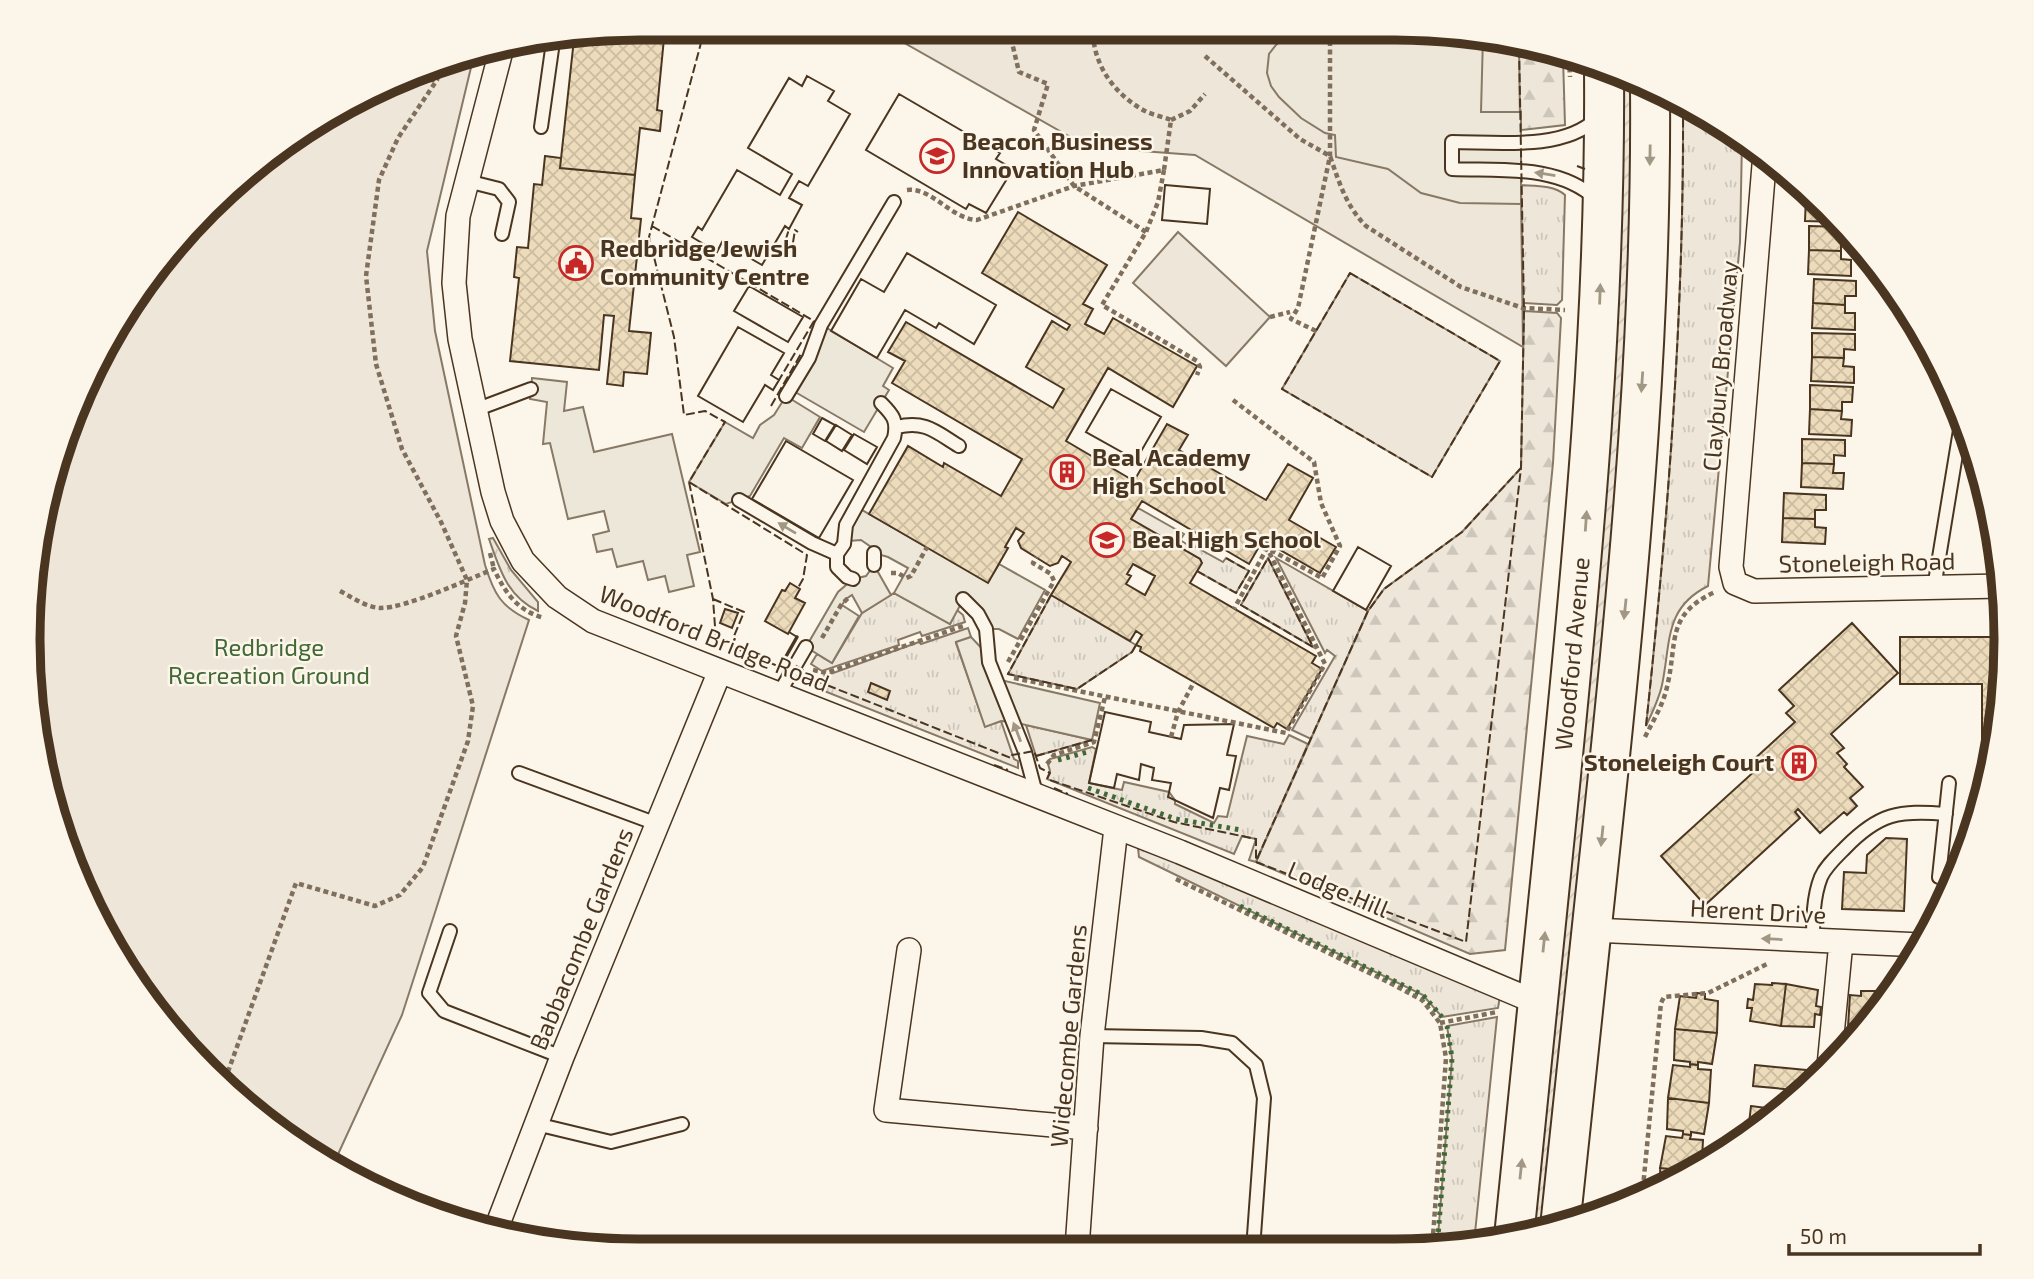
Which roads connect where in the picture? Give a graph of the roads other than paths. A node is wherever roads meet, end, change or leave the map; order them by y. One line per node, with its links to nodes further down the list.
1 (552, 47): 6 (lane)
2 (499, 57): 8 (street, Woodford Bridge Road)
3 (1604, 78): 5 (highway, Woodford Avenue)
4 (1650, 98): 36 (highway, Woodford Avenue, one-way to 36)
5 (1604, 111): 10 (highway, Woodford Avenue); 10 (lane, one-way to 5)
6 (541, 127)
7 (1764, 168): 22 (street, Claybury Broadway)
8 (467, 181): 11 (lane); 15 (street, Woodford Bridge Road)
9 (894, 202): 13 (lane)
10 (1603, 205): 42 (highway, Woodford Avenue, one-way to 10)
11 (502, 234)
12 (531, 389): 15 (lane)
13 (786, 396)
14 (881, 403): 16 (lane)
15 (475, 410): 27 (street, Woodford Bridge Road)
16 (897, 427): 18 (lane); 20 (lane)
17 (1959, 438): 24 (lane)
18 (959, 446)
19 (739, 500): 20 (lane, one-way to 19)
20 (840, 549): 21 (lane)
21 (853, 579)
22 (1735, 583): 24 (street, Stoneleigh Road)
23 (1991, 586): 24 (street, Stoneleigh Road)
24 (1934, 587)
25 (963, 599): 31 (lane, one-way to 25)
26 (806, 647): 28 (lane)
27 (720, 671): 28 (street, Woodford Bridge Road); 33 (street, Babbacombe Gardens)
28 (778, 695): 31 (street, Woodford Bridge Road)
29 (519, 773): 33 (lane)
30 (1949, 783): 32 (lane)
31 (1035, 787): 34 (street, Woodford Bridge Road)
32 (1946, 814): 35 (lane); 38 (lane)
33 (657, 824): 45 (street, Babbacombe Gardens)
34 (1116, 828): 42 (street, Lodge Hill); 43 (street, Widecombe Gardens)
35 (1944, 879)
36 (1592, 930): 38 (street, Herent Drive, one-way to 36); 49 (highway, Woodford Avenue)
37 (450, 931): 45 (lane)
38 (1813, 941): 39 (street, Herent Drive)
39 (1840, 942): 40 (street, Herent Drive); 44 (street)
40 (1910, 945)
41 (909, 950): 48 (street)
42 (1516, 1001): 51 (highway, Woodford Avenue, one-way to 42)
43 (1092, 1036): 48 (street, Widecombe Gardens); 53 (lane)
44 (1830, 1050)
45 (562, 1057): 46 (street, Babbacombe Gardens)
46 (536, 1124): 47 (lane); 50 (street, Babbacombe Gardens)
47 (682, 1124)
48 (1086, 1128): 52 (street, Widecombe Gardens)
49 (1561, 1215)
50 (499, 1221)
51 (1514, 1226)
52 (1078, 1239)
53 (1254, 1239)

